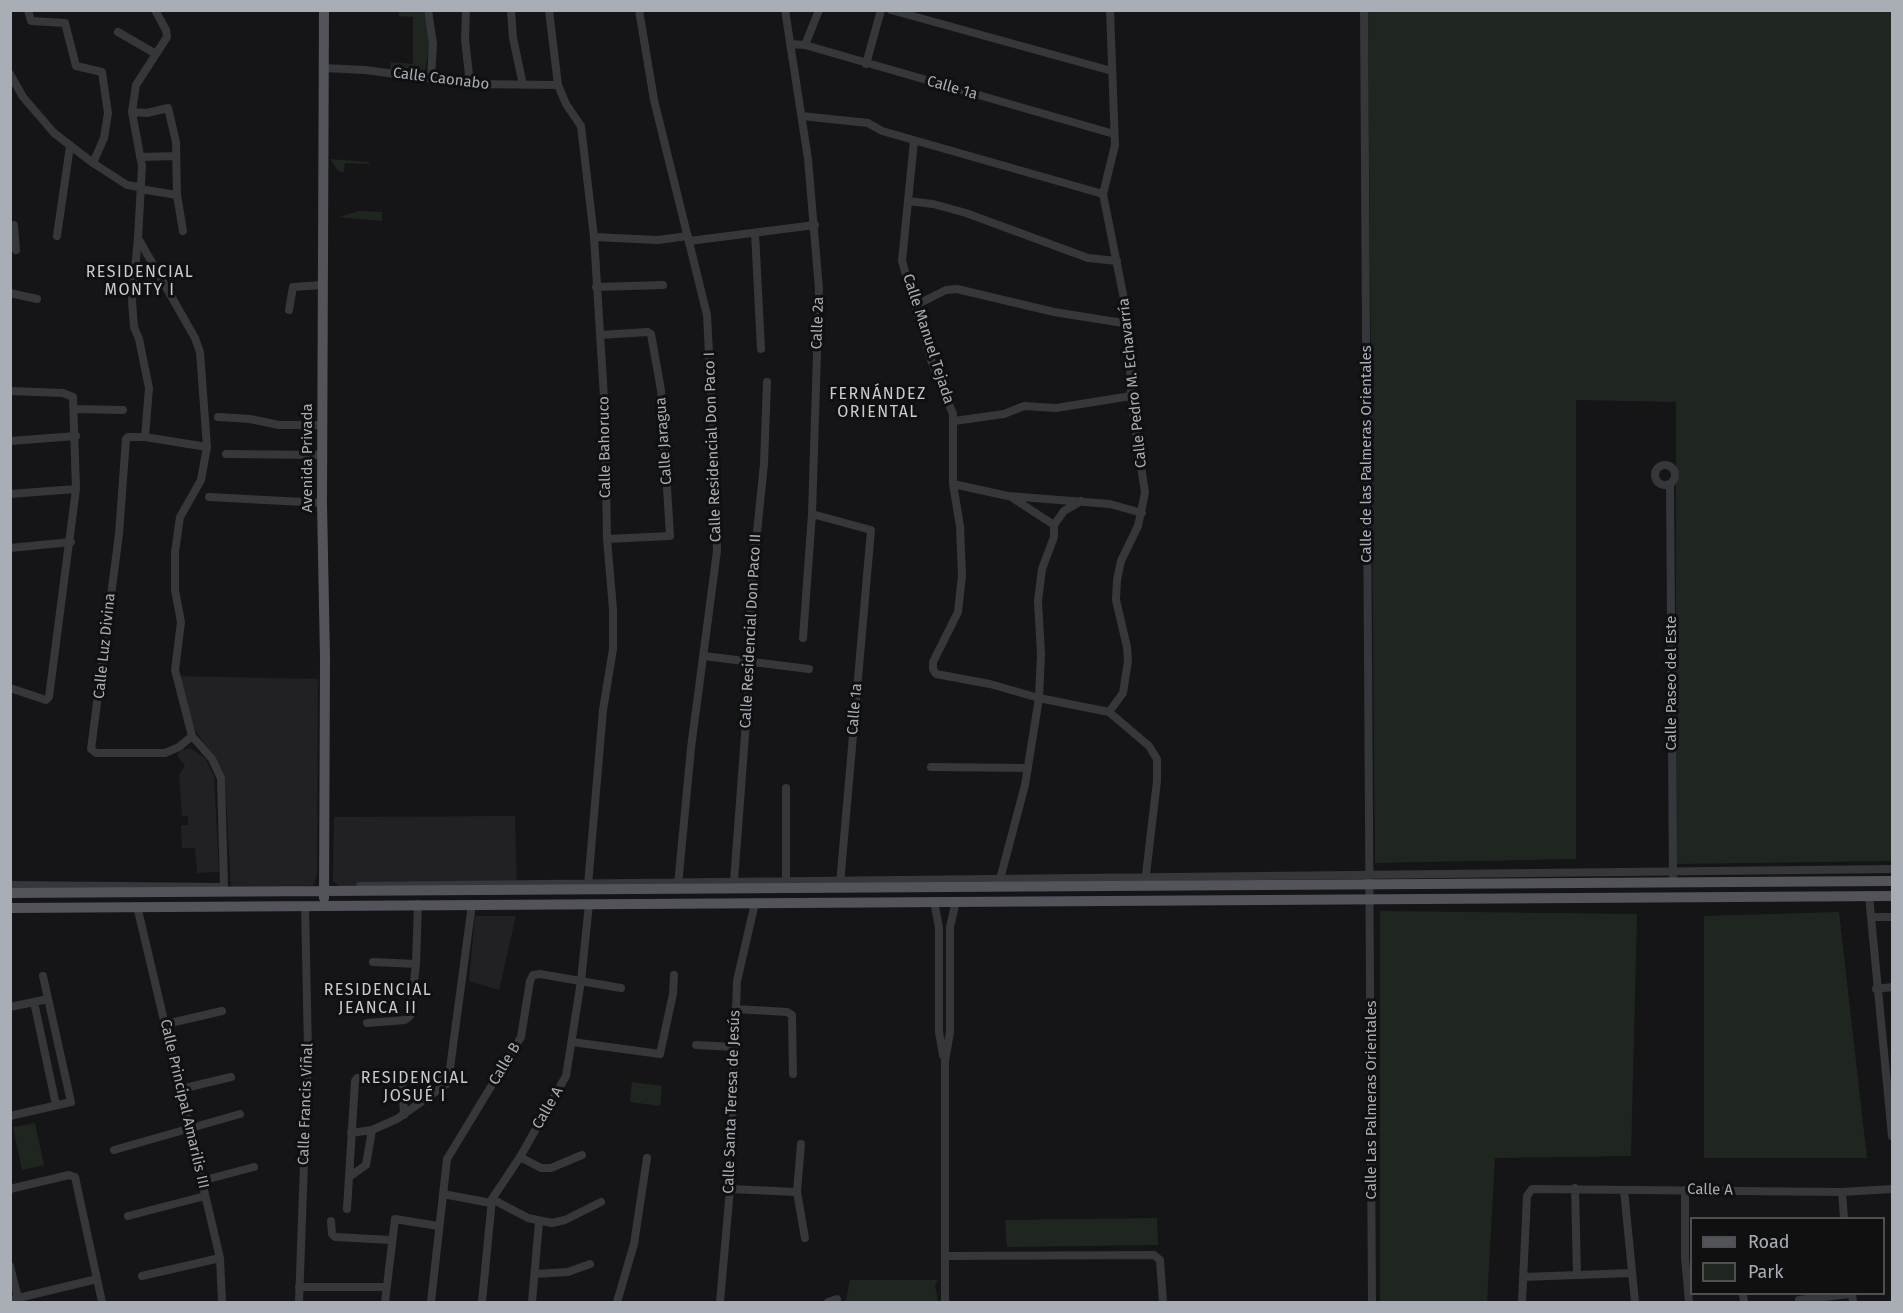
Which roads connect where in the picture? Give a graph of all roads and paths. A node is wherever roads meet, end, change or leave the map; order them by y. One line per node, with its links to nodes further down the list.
1 (28, 10): 35 (street)
2 (155, 10): 18 (street)
3 (324, 10): 20 (main road, Avenida Privada)
4 (428, 10): 23 (street)
5 (466, 10): 25 (street)
6 (511, 10): 26 (street)
7 (549, 10): 27 (street, Calle Bahoruco)
8 (639, 10): 47 (street, Calle Residencial Don Paco I)
9 (785, 10): 16 (street, Calle 2a)
10 (819, 10): 17 (street)
11 (881, 10): 19 (street)
12 (891, 10): 21 (street)
13 (1110, 10): 21 (street, Calle Pedro M. Echavarría)
14 (1364, 10): 103 (street, Calle de las Palmeras Orientales)
15 (118, 32): 18 (street)
16 (790, 44): 17 (street, Calle 1a); 29 (street, Calle 2a)
17 (805, 45): 19 (street, Calle 1a)
18 (156, 54): 28 (street)
19 (866, 64): 30 (street, Calle 1a)
20 (324, 68): 23 (street, Calle Caonabo); 50 (main road, Avenida Privada)
21 (1112, 71): 30 (street, Calle Pedro M. Echavarría)
22 (10, 74): 24 (street)
23 (430, 78): 25 (street, Calle Caonabo)
24 (12, 83): 32 (street)
25 (470, 84): 26 (street, Calle Caonabo)
26 (523, 85): 27 (street, Calle Caonabo)
27 (558, 85): 45 (street, Calle Bahoruco)
28 (132, 112): 33 (street); 34 (street)
29 (802, 116): 31 (street); 41 (street, Calle 2a)
30 (1114, 134): 37 (street, Calle Pedro M. Echavarría)
31 (914, 141): 37 (street); 39 (street, Calle Manuel Tejada)
32 (70, 146): 35 (street); 44 (street)
33 (176, 156): 34 (street); 38 (street)
34 (140, 157): 36 (street)
35 (93, 163): 36 (street)
36 (140, 188): 38 (street); 46 (street)
37 (1103, 194): 49 (street, Calle Pedro M. Echavarría)
38 (177, 195): 42 (street)
39 (909, 201): 49 (street); 55 (street, Calle Manuel Tejada)
40 (10, 225): 48 (street)
41 (815, 225): 43 (street); 83 (street, Calle 2a)
42 (183, 231)
43 (755, 233): 47 (street); 59 (street)
44 (57, 236)
45 (594, 237): 47 (street); 52 (street, Calle Bahoruco)
46 (138, 238): 69 (street); 71 (street)
47 (688, 238): 89 (street, Calle Residencial Don Paco I)
48 (16, 250)
49 (1117, 261): 57 (street, Calle Pedro M. Echavarría)
50 (323, 285): 56 (street); 67 (main road, Avenida Privada)
51 (663, 285): 52 (street)
52 (596, 287): 58 (street, Calle Bahoruco)
53 (10, 293): 54 (street)
54 (37, 300)
55 (916, 305): 57 (street); 66 (street, Calle Manuel Tejada)
56 (289, 310)
57 (1129, 324): 62 (street, Calle Pedro M. Echavarría)
58 (600, 335): 85 (street, Calle Bahoruco); 85 (street, Calle Jaragua)
59 (762, 349)
60 (767, 382): 90 (street, Calle Residencial Don Paco II)
61 (10, 391): 63 (street)
62 (1131, 396): 66 (street); 82 (street, Calle Pedro M. Echavarría)
63 (75, 409): 64 (street); 68 (street)
64 (123, 410)
65 (218, 417): 67 (street)
66 (954, 421): 74 (street, Calle Manuel Tejada)
67 (323, 425): 73 (main road, Avenida Privada)
68 (76, 435): 70 (street); 76 (street)
69 (145, 437): 71 (street); 95 (street, Calle Luz Divina)
70 (10, 441)
71 (207, 447): 95 (street)
72 (226, 453): 73 (street)
73 (323, 455): 81 (main road, Avenida Privada)
74 (953, 484): 78 (street); 93 (street, Calle Manuel Tejada)
75 (1671, 484): 100 (street, Calle Paseo del Este)
76 (76, 489): 77 (street); 86 (street)
77 (10, 494)
78 (1008, 496): 80 (street); 84 (street)
79 (209, 497): 81 (street)
80 (1081, 501): 82 (street); 84 (street)
81 (322, 503): 112 (main road, Avenida Privada)
82 (1142, 513): 94 (street, Calle Pedro M. Echavarría)
83 (812, 514): 88 (street, Calle 2a); 107 (street, Calle 1a)
84 (1054, 525): 93 (street)
85 (607, 539): 110 (street, Calle Bahoruco)
86 (71, 542): 87 (street); 92 (street)
87 (10, 548)
88 (803, 638)
89 (704, 656): 90 (street); 108 (street, Calle Residencial Don Paco I)
90 (749, 661): 91 (street); 101 (street, Calle Residencial Don Paco II)
91 (809, 669)
92 (10, 688)
93 (1039, 698): 94 (street); 97 (street)
94 (1110, 712): 106 (street)
95 (192, 736): 111 (street)
96 (931, 767): 97 (street)
97 (1028, 768): 105 (street)
98 (786, 788): 102 (street)
99 (1893, 869): 100 (street)
100 (1673, 877): 103 (main road); 104 (main road)
101 (734, 880): 102 (street); 108 (street)
102 (786, 880): 107 (street)
103 (1369, 880): 106 (main road); 116 (street, Calle de las Palmeras Orientales)
104 (1893, 881)
105 (1000, 882): 106 (main road); 107 (main road)
106 (1145, 882)
107 (840, 883): 108 (main road)
108 (678, 884): 110 (main road)
109 (10, 885): 111 (street)
110 (588, 886): 112 (main road)
111 (224, 887): 112 (street)
112 (325, 889): 113 (main road); 125 (main road, Avenida Privada)
113 (10, 893)
114 (1869, 896): 115 (main road); 116 (main road); 127 (street)
115 (1893, 896)
116 (1370, 898): 118 (main road); 220 (street, Calle Las Palmeras Orientales)
117 (934, 901): 118 (main road); 119 (main road); 144 (street)
118 (956, 901): 145 (street)
119 (756, 903): 122 (main road); 140 (street, Calle Santa Teresa de Jesús)
120 (418, 904): 121 (main road); 125 (main road); 130 (street)
121 (472, 904): 122 (main road); 151 (street)
122 (589, 904): 133 (street, Calle A)
123 (305, 905): 124 (main road); 125 (main road); 202 (street, Calle Francis Viñal)
124 (137, 906): 126 (main road); 143 (street, Calle Principal Amarilis III)
125 (324, 906)
126 (10, 908)
127 (1871, 917): 128 (street); 136 (street)
128 (1893, 917)
129 (373, 962): 130 (street)
130 (416, 964): 142 (street)
131 (43, 975): 137 (street)
132 (674, 975): 146 (street)
133 (581, 981): 135 (street, Calle B); 146 (street, Calle A); 179 (street, Calle B)
134 (1893, 987): 136 (street)
135 (621, 988)
136 (1876, 988): 162 (street)
137 (48, 999): 138 (street); 155 (street)
138 (34, 1002): 139 (street); 155 (street)
139 (10, 1007)
140 (735, 1010): 148 (street, Calle Santa Teresa de Jesús); 150 (street)
141 (222, 1011): 143 (street)
142 (367, 1023)
143 (166, 1024): 154 (street, Calle Principal Amarilis III)
144 (939, 1032): 145 (street); 149 (street)
145 (950, 1032): 149 (street)
146 (572, 1042): 166 (street, Calle A)
147 (696, 1045): 148 (street)
148 (734, 1047): 173 (street, Calle Santa Teresa de Jesús)
149 (945, 1061): 191 (street)
150 (793, 1074)
151 (450, 1076): 153 (street); 157 (street)
152 (231, 1077): 154 (street)
153 (402, 1079): 157 (street); 161 (street)
154 (181, 1089): 159 (street, Calle Principal Amarilis III)
155 (56, 1105): 158 (street)
156 (240, 1114): 159 (street)
157 (404, 1115): 160 (street)
158 (10, 1116)
159 (191, 1129): 164 (street); 170 (street, Calle Principal Amarilis III)
160 (372, 1130): 161 (street); 169 (street)
161 (351, 1133): 169 (street)
162 (1893, 1136)
163 (801, 1144): 177 (street)
164 (114, 1150)
165 (582, 1155): 166 (street)
166 (520, 1157): 181 (street, Calle A)
167 (647, 1158): 215 (street)
168 (254, 1167): 170 (street)
169 (350, 1177): 183 (street)
170 (201, 1180): 180 (street, Calle Principal Amarilis III)
171 (1575, 1188): 175 (street, Calle A); 198 (street); 200 (street, Calle A)
172 (10, 1189): 201 (street)
173 (730, 1189): 177 (street); 216 (street, Calle Santa Teresa de Jesús)
174 (1893, 1189): 178 (street, Calle A)
175 (1624, 1190): 176 (street, Calle A); 196 (street)
176 (1685, 1190): 178 (street, Calle A); 192 (street)
177 (797, 1192): 189 (street)
178 (1842, 1192): 185 (street)
179 (443, 1194): 181 (street); 188 (street, Calle B)
180 (205, 1196): 184 (street); 193 (street, Calle Principal Amarilis III)
181 (492, 1201): 187 (street); 213 (street, Calle A)
182 (601, 1202): 187 (street)
183 (347, 1209)
184 (128, 1216)
185 (1844, 1217)
186 (331, 1221): 190 (street)
187 (539, 1222): 197 (street)
188 (438, 1226): 190 (street); 212 (street, Calle B)
189 (805, 1238)
190 (391, 1240): 203 (street)
191 (945, 1256): 218 (street); 219 (street)
192 (1688, 1257): 223 (street)
193 (220, 1258): 199 (street); 209 (street, Calle Principal Amarilis III)
194 (590, 1264): 197 (street)
195 (10, 1266): 206 (street)
196 (1631, 1273): 198 (street); 222 (street)
197 (535, 1274): 214 (street)
198 (1577, 1275): 200 (street)
199 (142, 1276)
200 (1523, 1277): 221 (street)
201 (97, 1279): 206 (street); 208 (street)
202 (299, 1287): 203 (street); 210 (street, Calle Francis Viñal)
203 (386, 1287): 211 (street)
204 (1836, 1295): 207 (street)
205 (837, 1299): 217 (street)
206 (16, 1300)
207 (1799, 1300)
208 (102, 1302)
209 (222, 1302)
210 (299, 1302)
211 (385, 1302)
212 (431, 1302)
213 (482, 1302)
214 (532, 1302)
215 (617, 1302)
216 (720, 1302)
217 (828, 1302)
218 (945, 1302)
219 (1163, 1302)
220 (1372, 1302)
221 (1522, 1302)
222 (1635, 1302)
223 (1689, 1302)

